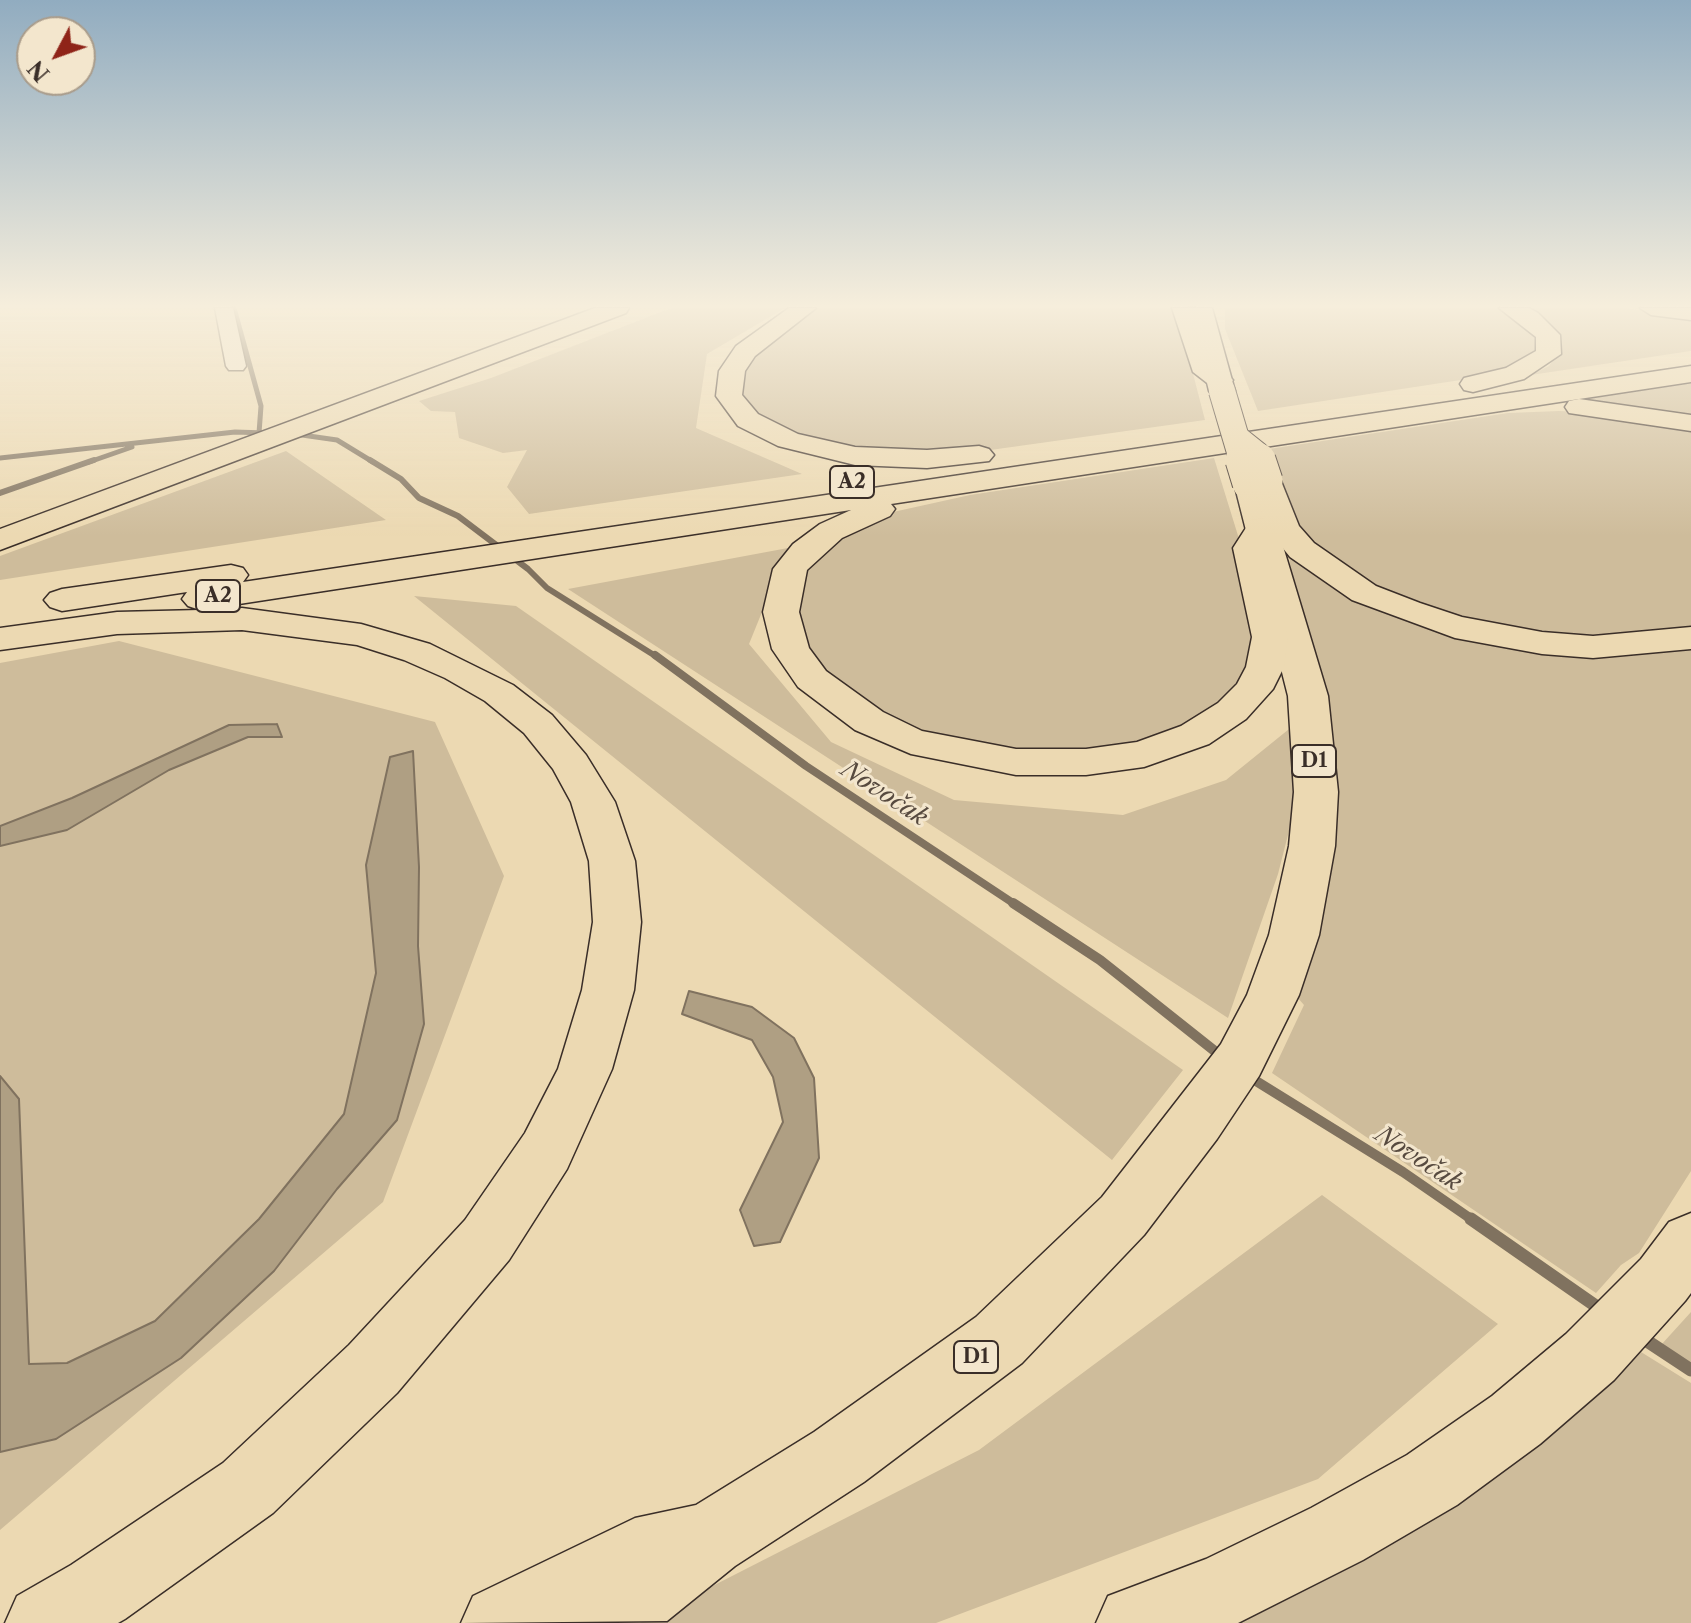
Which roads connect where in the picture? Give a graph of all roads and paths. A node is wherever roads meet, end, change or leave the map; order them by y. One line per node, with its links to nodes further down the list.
1 (413, 384): 15 (main road)
2 (729, 384): 10 (main road)
3 (1219, 384): 7 (main road)
4 (1468, 384): 8 (main road)
5 (1550, 384): 8 (main road, A2)
6 (1615, 384): 8 (main road, A2)
7 (1221, 386): 12 (main road, D1, bridge)
8 (1340, 419): 9 (main road); 10 (main road, A2); 11 (main road, A2)
9 (1691, 423)
10 (1172, 436): 14 (main road, A2)
11 (1101, 463): 13 (main road); 14 (main road, A2)
12 (1257, 482): 13 (main road, D1); 19 (main road)
13 (1262, 527): 22 (main road, D1)
14 (542, 537): 16 (main road, A2)
15 (0, 540)
16 (425, 556): 17 (main road, A2); 18 (main road, A2)
17 (0, 610)
18 (0, 629)
19 (1691, 638)
20 (0, 639): 23 (main road)
21 (1677, 1261): 26 (main road)
22 (709, 1540): 24 (main road, D1); 25 (main road, D1)
23 (44, 1623)
24 (500, 1623)
25 (585, 1623)
26 (1135, 1623)

